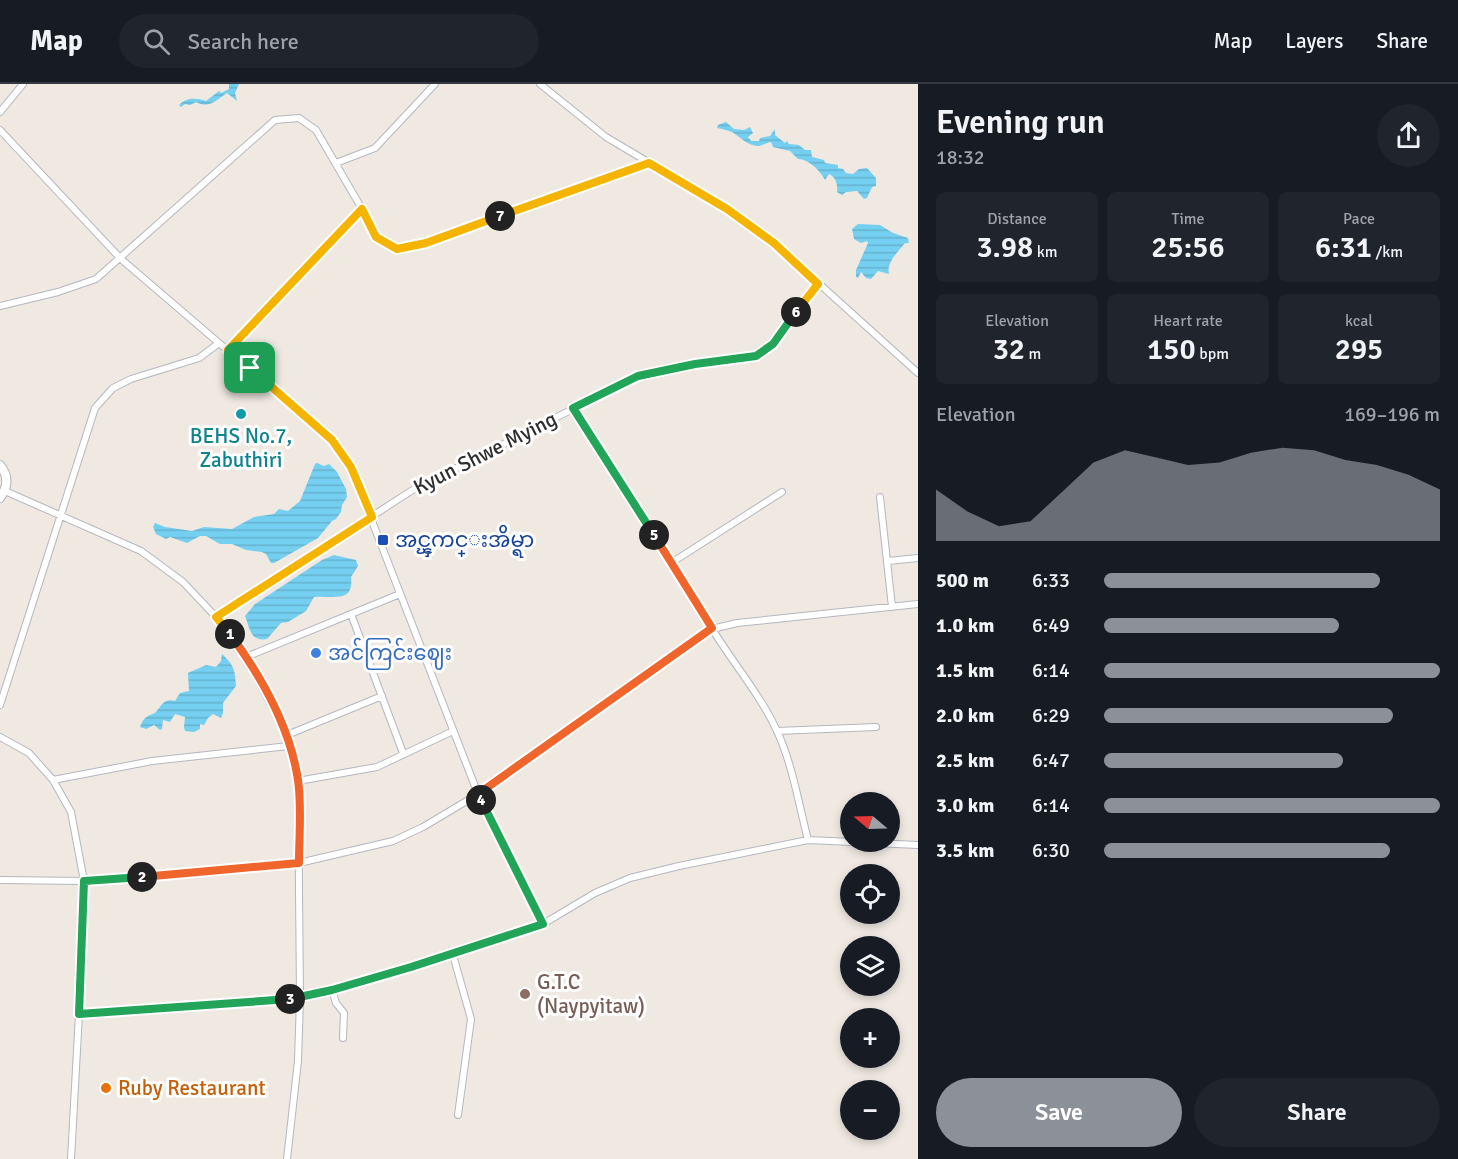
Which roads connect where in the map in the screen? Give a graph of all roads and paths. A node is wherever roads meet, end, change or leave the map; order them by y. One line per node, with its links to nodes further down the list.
1 (23, 84): 4 (street)
2 (435, 84): 6 (street)
3 (540, 84): 7 (street)
4 (0, 112)
5 (0, 130): 9 (street)
6 (336, 163): 8 (street); 9 (street)
7 (649, 163): 8 (street); 10 (street)
8 (362, 209): 13 (street)
9 (121, 259): 11 (street); 12 (street)
10 (818, 284): 14 (street); 15 (street, Kyun Shwe Mying)
11 (0, 306)
12 (219, 342): 13 (street); 20 (street)
13 (228, 350): 21 (street)
14 (918, 373)
15 (573, 408): 21 (street, Kyun Shwe Mying); 24 (street)
16 (0, 465): 18 (main road)
17 (782, 492): 24 (street)
18 (3, 494): 20 (street)
19 (880, 498): 23 (street)
20 (61, 514): 29 (street); 33 (street)
21 (372, 517): 25 (street); 29 (street, Kyun Shwe Mying)
22 (918, 558): 23 (street)
23 (888, 561): 27 (street)
24 (671, 563): 30 (street)
25 (400, 594): 28 (street); 35 (street)
26 (918, 604): 27 (street)
27 (892, 607): 30 (street)
28 (351, 614): 31 (street); 32 (street)
29 (216, 617): 31 (street)
30 (712, 628): 36 (street); 43 (street)
31 (246, 657): 37 (street)
32 (382, 696): 37 (street); 40 (street)
33 (0, 705)
34 (876, 727): 36 (street)
35 (453, 731): 40 (street); 43 (street)
36 (777, 731): 44 (street)
37 (287, 735): 39 (street)
38 (0, 737): 41 (street)
39 (289, 746): 41 (street); 42 (street)
40 (403, 753): 42 (street)
41 (52, 780): 48 (street)
42 (298, 781): 46 (street)
43 (478, 794): 46 (street); 49 (street)
44 (808, 840): 45 (street); 49 (street)
45 (918, 845)
46 (299, 863): 48 (street); 52 (street)
47 (0, 880): 48 (street)
48 (84, 881): 53 (street)
49 (543, 924): 50 (street)
50 (453, 955): 51 (street); 55 (street)
51 (332, 990): 52 (street); 54 (street)
52 (300, 998): 53 (street); 57 (street)
53 (79, 1014): 56 (street)
54 (343, 1038)
55 (458, 1115)
56 (71, 1159)
57 (287, 1159)

